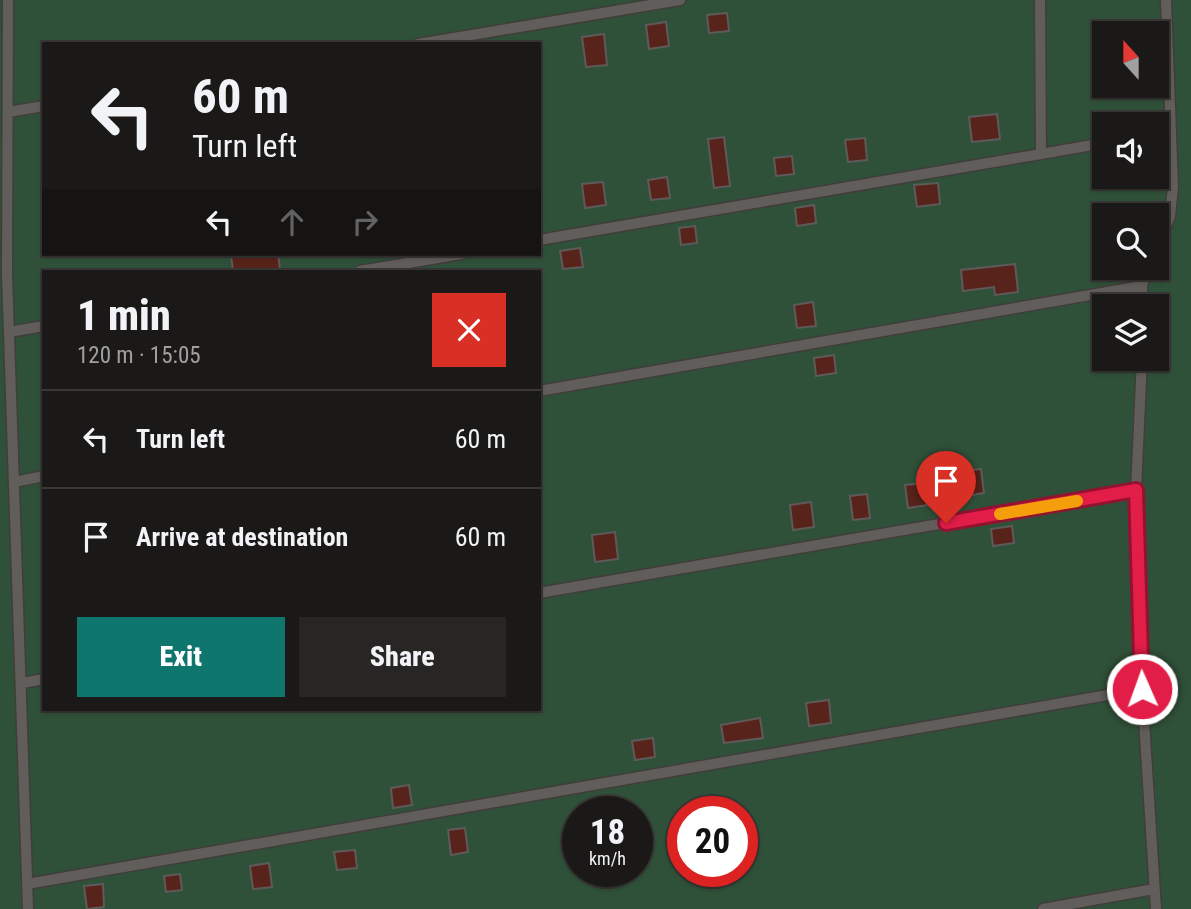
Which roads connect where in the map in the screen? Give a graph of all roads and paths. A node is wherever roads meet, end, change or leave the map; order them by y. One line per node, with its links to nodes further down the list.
1 (8, 0): 7 (lane)
2 (680, 0): 5 (lane)
3 (1041, 0): 10 (lane)
4 (1166, 0): 8 (lane)
5 (430, 42)
6 (42, 106): 7 (lane)
7 (8, 112): 19 (lane)
8 (1171, 131): 11 (lane)
9 (1092, 145): 10 (lane)
10 (1041, 153): 12 (lane)
11 (1169, 218)
12 (541, 240)
13 (449, 256): 14 (lane)
14 (366, 270)
15 (1144, 280): 16 (lane)
16 (1142, 286): 17 (lane); 21 (lane)
17 (1142, 294)
18 (42, 326): 19 (lane)
19 (9, 332): 23 (lane)
20 (1141, 371): 24 (lane)
21 (541, 391)
22 (42, 477): 23 (lane)
23 (14, 482): 27 (lane)
24 (1136, 490): 25 (lane); 28 (lane)
25 (541, 593)
26 (42, 679): 27 (lane)
27 (22, 682): 29 (lane)
28 (1142, 689): 29 (lane); 30 (lane)
29 (27, 884): 31 (lane)
30 (1154, 889): 32 (lane); 33 (lane)
31 (28, 909)
32 (1043, 909)
33 (1156, 909)

